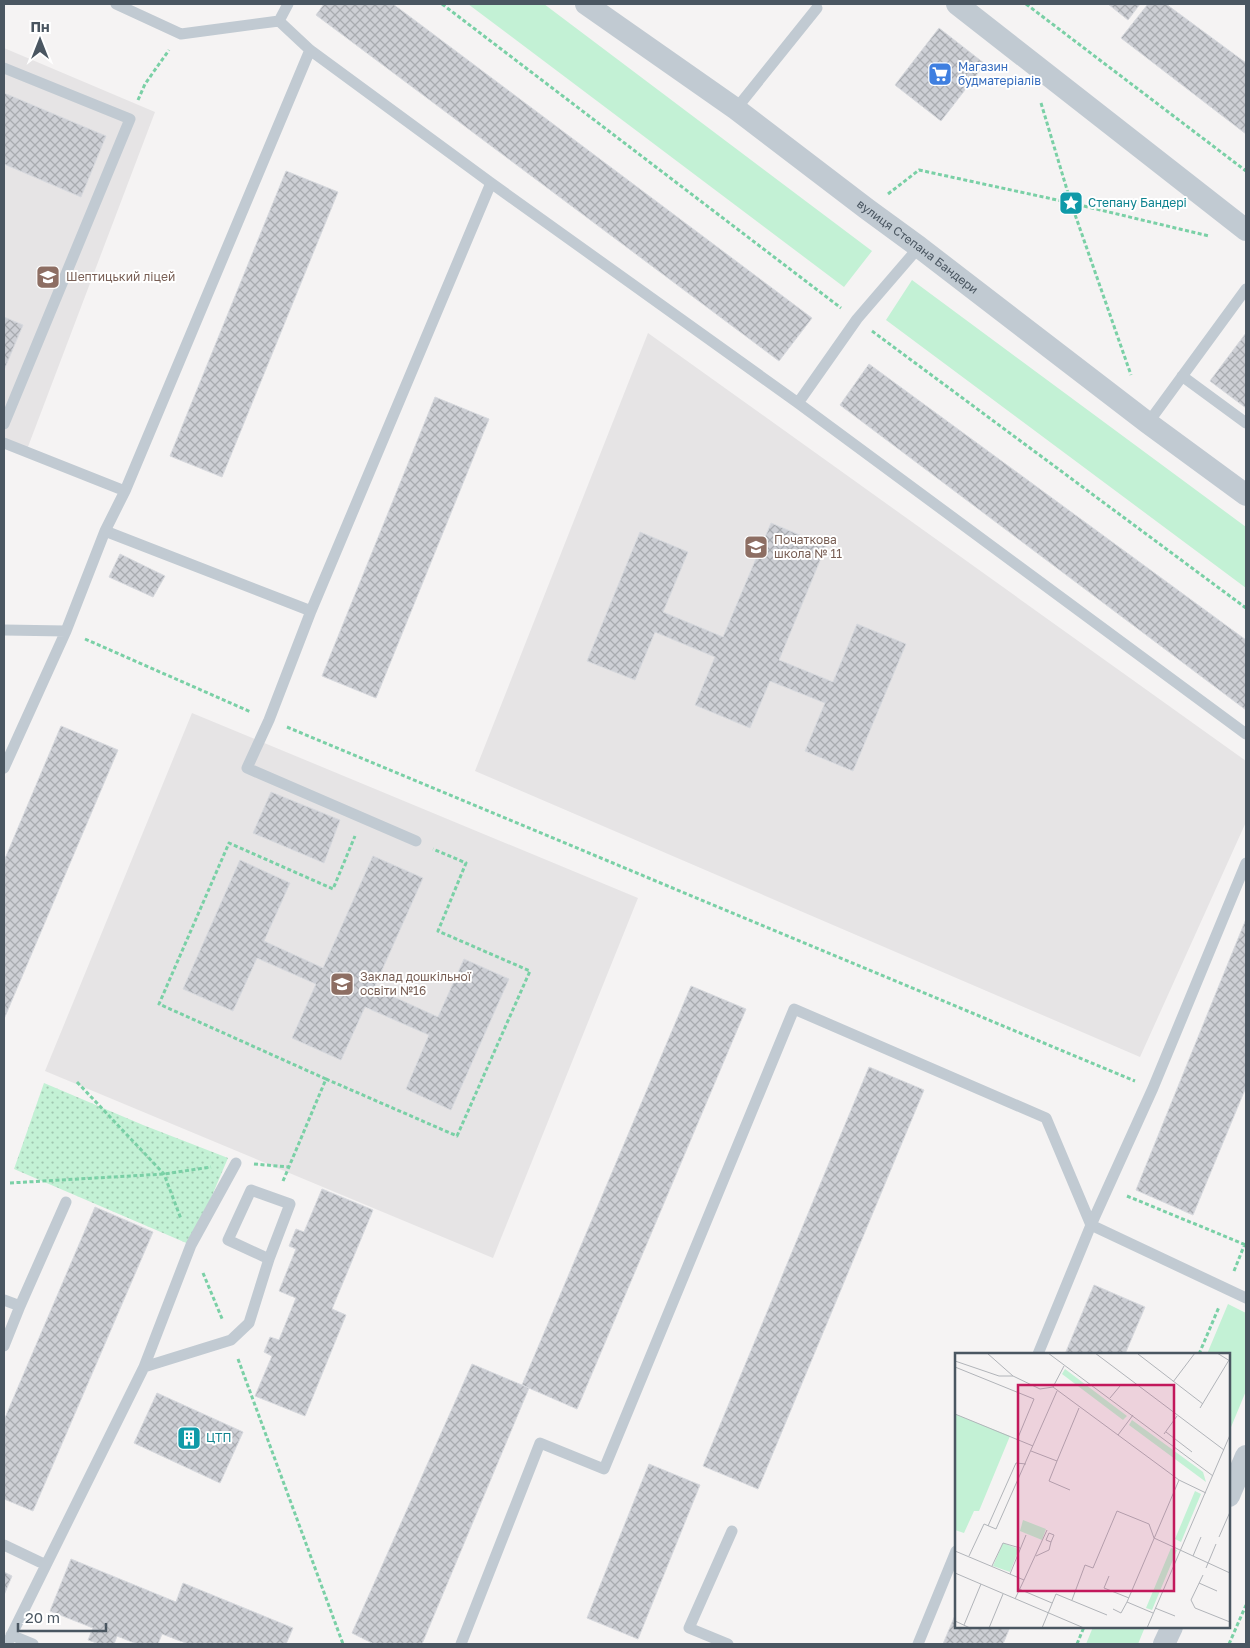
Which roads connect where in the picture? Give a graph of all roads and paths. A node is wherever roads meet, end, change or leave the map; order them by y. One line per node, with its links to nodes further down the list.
1 (116, 4): 8 (lane)
2 (288, 4): 7 (lane)
3 (586, 4): 12 (street, вулиця Степана Бандери)
4 (957, 4): 18 (street)
5 (1026, 4): 14 (path)
6 (817, 8): 12 (lane)
7 (279, 22): 8 (lane); 9 (lane)
8 (181, 34): 13 (path)
9 (310, 50): 15 (lane); 29 (lane)
10 (4, 68): 13 (lane)
11 (1041, 103): 16 (path)
12 (736, 109): 17 (street, вулиця Степана Бандери)
13 (130, 119): 26 (lane)
14 (1246, 171)
15 (491, 184): 24 (lane); 32 (lane)
16 (1071, 202): 17 (path); 19 (path); 23 (path)
17 (867, 209): 20 (street, вулиця Степана Бандери)
18 (1246, 230)
19 (1209, 236)
20 (919, 247): 24 (lane); 25 (street, вулиця Степана Бандери)
21 (1246, 289): 22 (lane)
22 (1182, 376): 25 (lane); 27 (lane)
23 (1132, 379)
24 (798, 403): 36 (lane)
25 (1148, 423): 30 (street, вулиця Степана Бандери)
26 (4, 424)
27 (1246, 424)
28 (4, 443): 29 (lane)
29 (125, 491): 31 (lane)
30 (1246, 495)
31 (105, 531): 32 (lane); 34 (lane)
32 (311, 611): 35 (lane)
33 (4, 630): 34 (lane)
34 (66, 631): 35 (path); 37 (lane)
35 (269, 720): 38 (lane); 43 (path)
36 (1246, 734)
37 (4, 768)
38 (362, 818): 39 (lane); 41 (path)
39 (416, 841): 41 (path)
40 (1246, 863): 43 (lane)
41 (326, 1079): 44 (path)
42 (77, 1082): 45 (path)
43 (1153, 1088): 47 (lane)
44 (236, 1163): 45 (path); 50 (lane)
45 (164, 1174): 46 (path); 50 (path)
46 (10, 1183)
47 (1108, 1188): 49 (lane); 51 (path)
48 (66, 1202): 55 (lane)
49 (1092, 1225): 53 (lane); 58 (lane); 72 (lane)
50 (191, 1245): 56 (path); 59 (lane)
51 (1246, 1245)
52 (269, 1258): 52 (lane); 56 (lane)
53 (1246, 1298)
54 (4, 1300): 55 (lane)
55 (20, 1306): 57 (lane)
56 (231, 1340): 59 (lane); 71 (path)
57 (4, 1346)
58 (1038, 1353)
59 (144, 1367): 65 (lane)
60 (1246, 1456): 61 (street)
61 (1230, 1494)
62 (732, 1531): 73 (lane)
63 (4, 1545): 65 (lane)
64 (955, 1553): 74 (lane)
65 (46, 1565): 69 (lane)
66 (1246, 1605): 77 (path)
67 (1084, 1628): 75 (path)
68 (1172, 1628): 76 (street)
69 (9, 1640): 70 (lane)
70 (33, 1644)
71 (343, 1644)
72 (461, 1644)
73 (728, 1644)
74 (918, 1644)
75 (1076, 1644)
76 (1164, 1644)
77 (1229, 1644)

